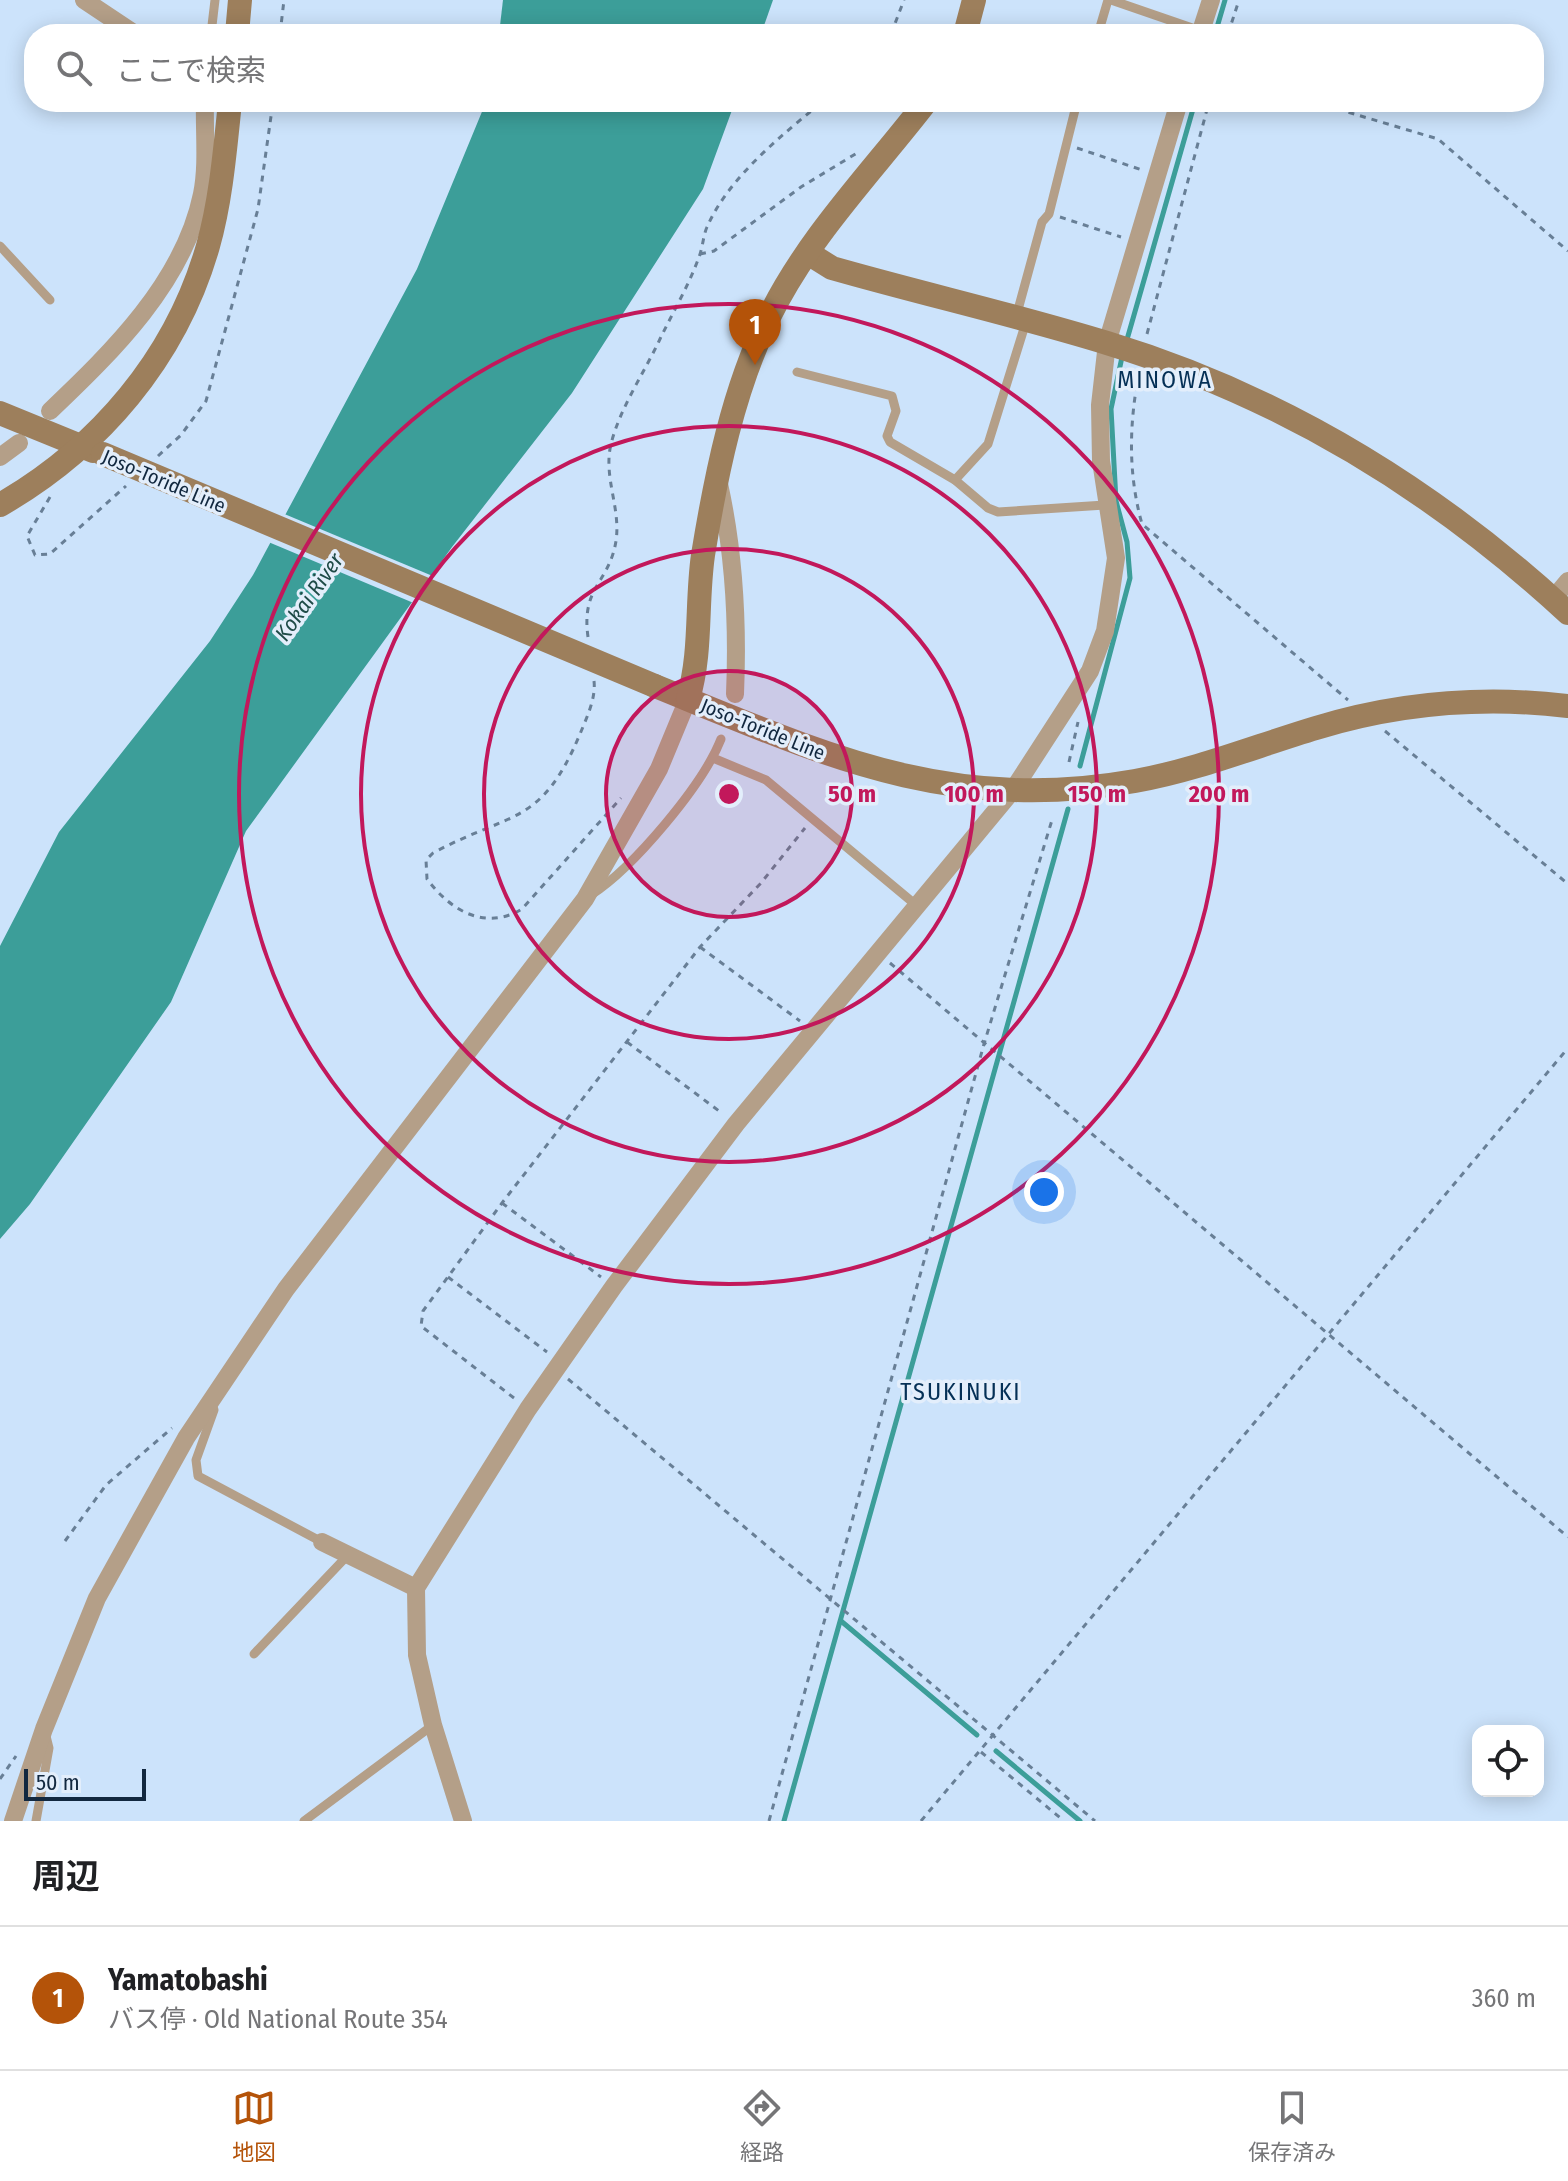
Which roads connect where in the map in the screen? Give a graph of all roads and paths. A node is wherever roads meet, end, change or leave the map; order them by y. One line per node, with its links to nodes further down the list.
1 (84, 0): 10 (street)
2 (215, 0): 11 (lane)
3 (240, 0): 12 (main road)
4 (284, 0): 13 (path)
5 (904, 0): 14 (path)
6 (974, 0): 15 (main road)
7 (1110, 0): 16 (lane); 17 (lane)
8 (1211, 0): 18 (street)
9 (1239, 0): 19 (path)
10 (120, 24)
11 (212, 24)
12 (238, 24)
13 (281, 24)
14 (895, 24)
15 (968, 24)
16 (1102, 24)
17 (1178, 24)
18 (1203, 24)
19 (1231, 24)
20 (206, 112): 32 (street)
21 (228, 112): 32 (main road)
22 (272, 112): 47 (path)
23 (810, 112): 38 (path)
24 (918, 112): 37 (main road)
25 (1074, 112): 29 (lane)
26 (1176, 112): 31 (street)
27 (1206, 112): 41 (path)
28 (1348, 112): 36 (path)
29 (1066, 144): 31 (path); 33 (lane)
30 (840, 166): 38 (path)
31 (1157, 175): 34 (street)
32 (210, 193): 43 (street); 46 (main road)
33 (1049, 214): 34 (path); 40 (lane)
34 (1139, 242): 41 (street)
35 (0, 246): 39 (lane)
36 (1568, 251)
37 (808, 253): 40 (main road); 51 (main road)
38 (700, 254): 56 (path)
39 (50, 300)
40 (1021, 318): 41 (main road); 50 (lane)
41 (1124, 349): 54 (street); 55 (main road); 61 (path)
42 (797, 372): 50 (lane)
43 (50, 411)
44 (0, 413): 46 (main road, Joso-Toride Line)
45 (19, 443): 48 (street)
46 (92, 451): 53 (main road); 59 (main road, Joso-Toride Line, bridge)
47 (158, 456)
48 (0, 457)
49 (134, 478): 52 (path)
50 (955, 480): 54 (lane)
51 (719, 481): 58 (street); 59 (main road)
52 (55, 490)
53 (0, 505)
54 (1105, 505): 64 (street)
55 (1563, 598)
56 (589, 646)
57 (593, 676): 65 (path)
58 (735, 694)
59 (688, 699): 64 (main road, Joso-Toride Line); 69 (street)
60 (1568, 706): 61 (main road, Joso-Toride Line)
61 (1367, 715): 64 (main road, Joso-Toride Line); 68 (path)
62 (721, 739): 63 (lane)
63 (713, 758): 66 (lane); 69 (lane)
64 (1013, 790): 70 (street)
65 (622, 797)
66 (813, 818): 70 (lane); 71 (path)
67 (1052, 820): 75 (path)
68 (1568, 884)
69 (585, 899): 83 (street)
70 (916, 905): 72 (street)
71 (700, 947): 73 (path); 74 (path)
72 (877, 953): 73 (street); 75 (path)
73 (813, 1031): 77 (street)
74 (627, 1042): 77 (path); 78 (path)
75 (984, 1044): 81 (path); 91 (path)
76 (1568, 1048): 81 (path)
77 (736, 1124): 80 (street)
78 (502, 1203): 79 (path); 80 (path)
79 (448, 1277): 82 (path); 84 (path)
80 (614, 1286): 82 (street)
81 (1329, 1335): 86 (path); 95 (path)
82 (558, 1366): 84 (street); 91 (path)
83 (211, 1401): 88 (lane); 94 (street)
84 (528, 1409): 90 (street)
85 (178, 1422): 87 (path)
86 (1568, 1537)
87 (65, 1541)
88 (322, 1542): 89 (street)
89 (348, 1555): 90 (street); 92 (lane)
90 (416, 1588): 93 (street)
91 (832, 1601): 95 (path); 101 (path)
92 (254, 1654)
93 (433, 1725): 99 (lane); 100 (street)
94 (44, 1729): 97 (street); 98 (lane)
95 (993, 1735): 96 (path); 104 (path)
96 (980, 1750): 102 (path); 103 (path)
97 (13, 1821)
98 (36, 1821)
99 (304, 1821)
100 (463, 1821)
101 (769, 1821)
102 (921, 1821)
103 (1064, 1821)
104 (1095, 1821)

